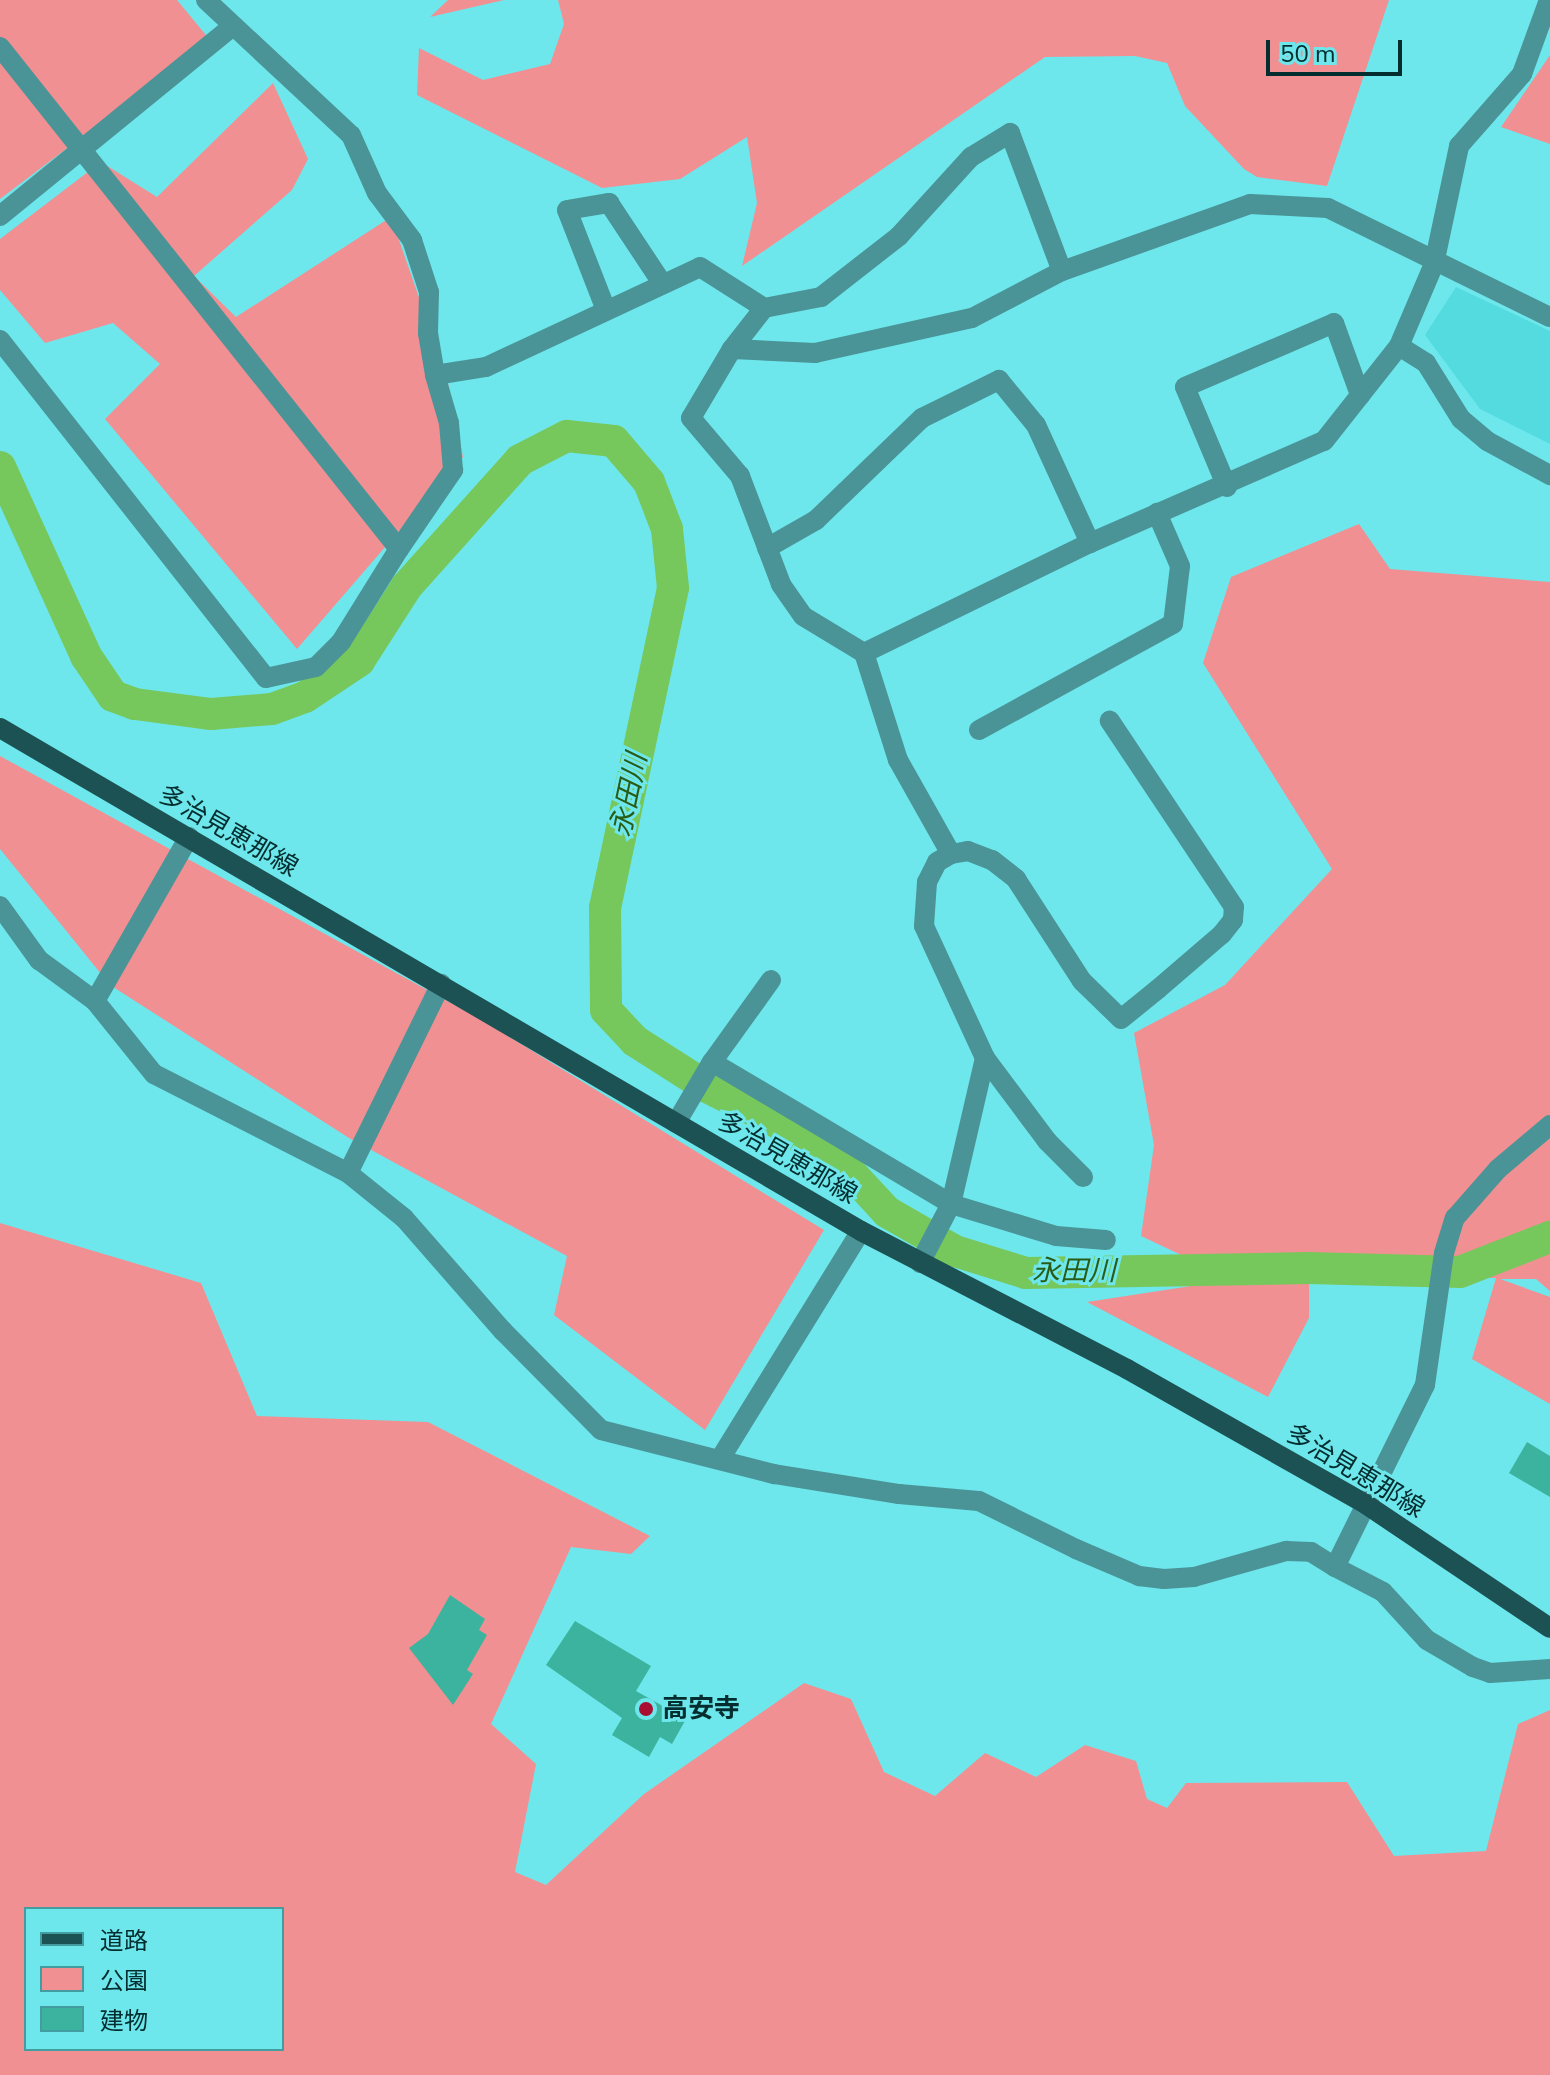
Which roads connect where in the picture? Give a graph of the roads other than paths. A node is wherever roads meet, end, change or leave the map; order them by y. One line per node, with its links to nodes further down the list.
1 (206, 0): 3 (street)
2 (1549, 0): 7 (street)
3 (232, 27): 5 (street); 16 (street)
4 (0, 47): 5 (street)
5 (81, 147): 6 (street); 23 (street)
6 (0, 216)
7 (1434, 264): 8 (street); 12 (street); 14 (street)
8 (1062, 271): 10 (street); 15 (street)
9 (662, 283): 10 (street); 11 (street); 11 (street)
10 (764, 308): 15 (street)
11 (606, 310): 16 (street)
12 (1550, 317)
13 (0, 340): 23 (street)
14 (1399, 346): 17 (street); 18 (street)
15 (732, 349): 22 (street)
16 (435, 375): 23 (street)
17 (1360, 395): 19 (street); 19 (street)
18 (1550, 475)
19 (1227, 487): 20 (street)
20 (1157, 513): 21 (street); 27 (street)
21 (1090, 543): 22 (street); 24 (street)
22 (767, 548): 24 (street)
23 (399, 549)
24 (864, 653): 29 (street)
25 (1110, 721): 29 (street)
26 (0, 728): 28 (main road, 多治見恵那線)
27 (979, 730)
28 (189, 837): 32 (main road, 多治見恵那線); 33 (street)
29 (951, 854): 34 (street)
30 (0, 906): 33 (street)
31 (771, 980): 35 (street)
32 (441, 984): 36 (main road, 多治見恵那線); 38 (street)
33 (95, 1001): 38 (street)
34 (985, 1058): 39 (street); 40 (street)
35 (709, 1066): 36 (street); 40 (street)
36 (680, 1117): 41 (main road, 多治見恵那線)
37 (1550, 1125): 45 (street)
38 (348, 1173): 44 (street)
39 (1083, 1177)
40 (949, 1209): 42 (street); 43 (street)
41 (861, 1231): 43 (main road, 多治見恵那線); 44 (street)
42 (1106, 1240)
43 (923, 1259): 45 (main road, 多治見恵那線)
44 (720, 1459): 46 (street)
45 (1367, 1505): 46 (street); 47 (main road, 多治見恵那線)
46 (1335, 1567): 48 (street)
47 (1550, 1628)
48 (1550, 1669)

